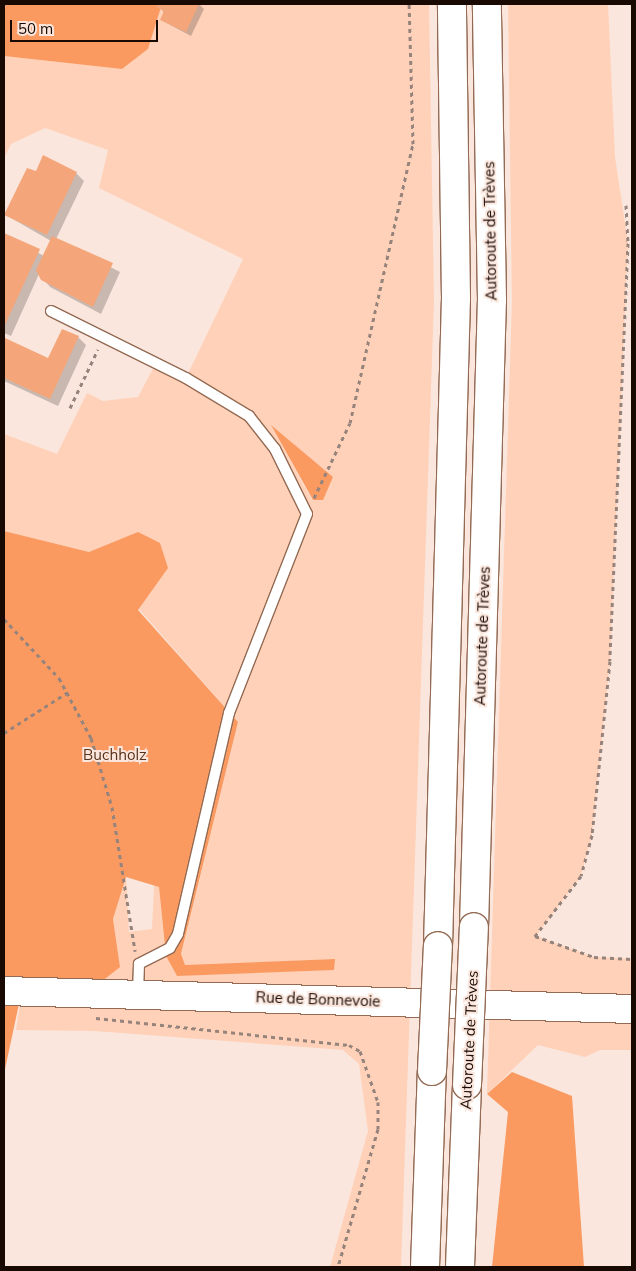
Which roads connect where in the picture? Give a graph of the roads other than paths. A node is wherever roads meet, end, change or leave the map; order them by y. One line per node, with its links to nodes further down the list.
1 (452, 4): 7 (main road, bridge)
2 (487, 4): 8 (main road, Autoroute de Trèves, bridge)
3 (51, 311): 5 (lane)
4 (4, 991): 5 (main road, Rue de Bonnevoie)
5 (138, 994): 6 (main road, Rue de Bonnevoie)
6 (632, 1009)
7 (425, 1267)
8 (460, 1267)

